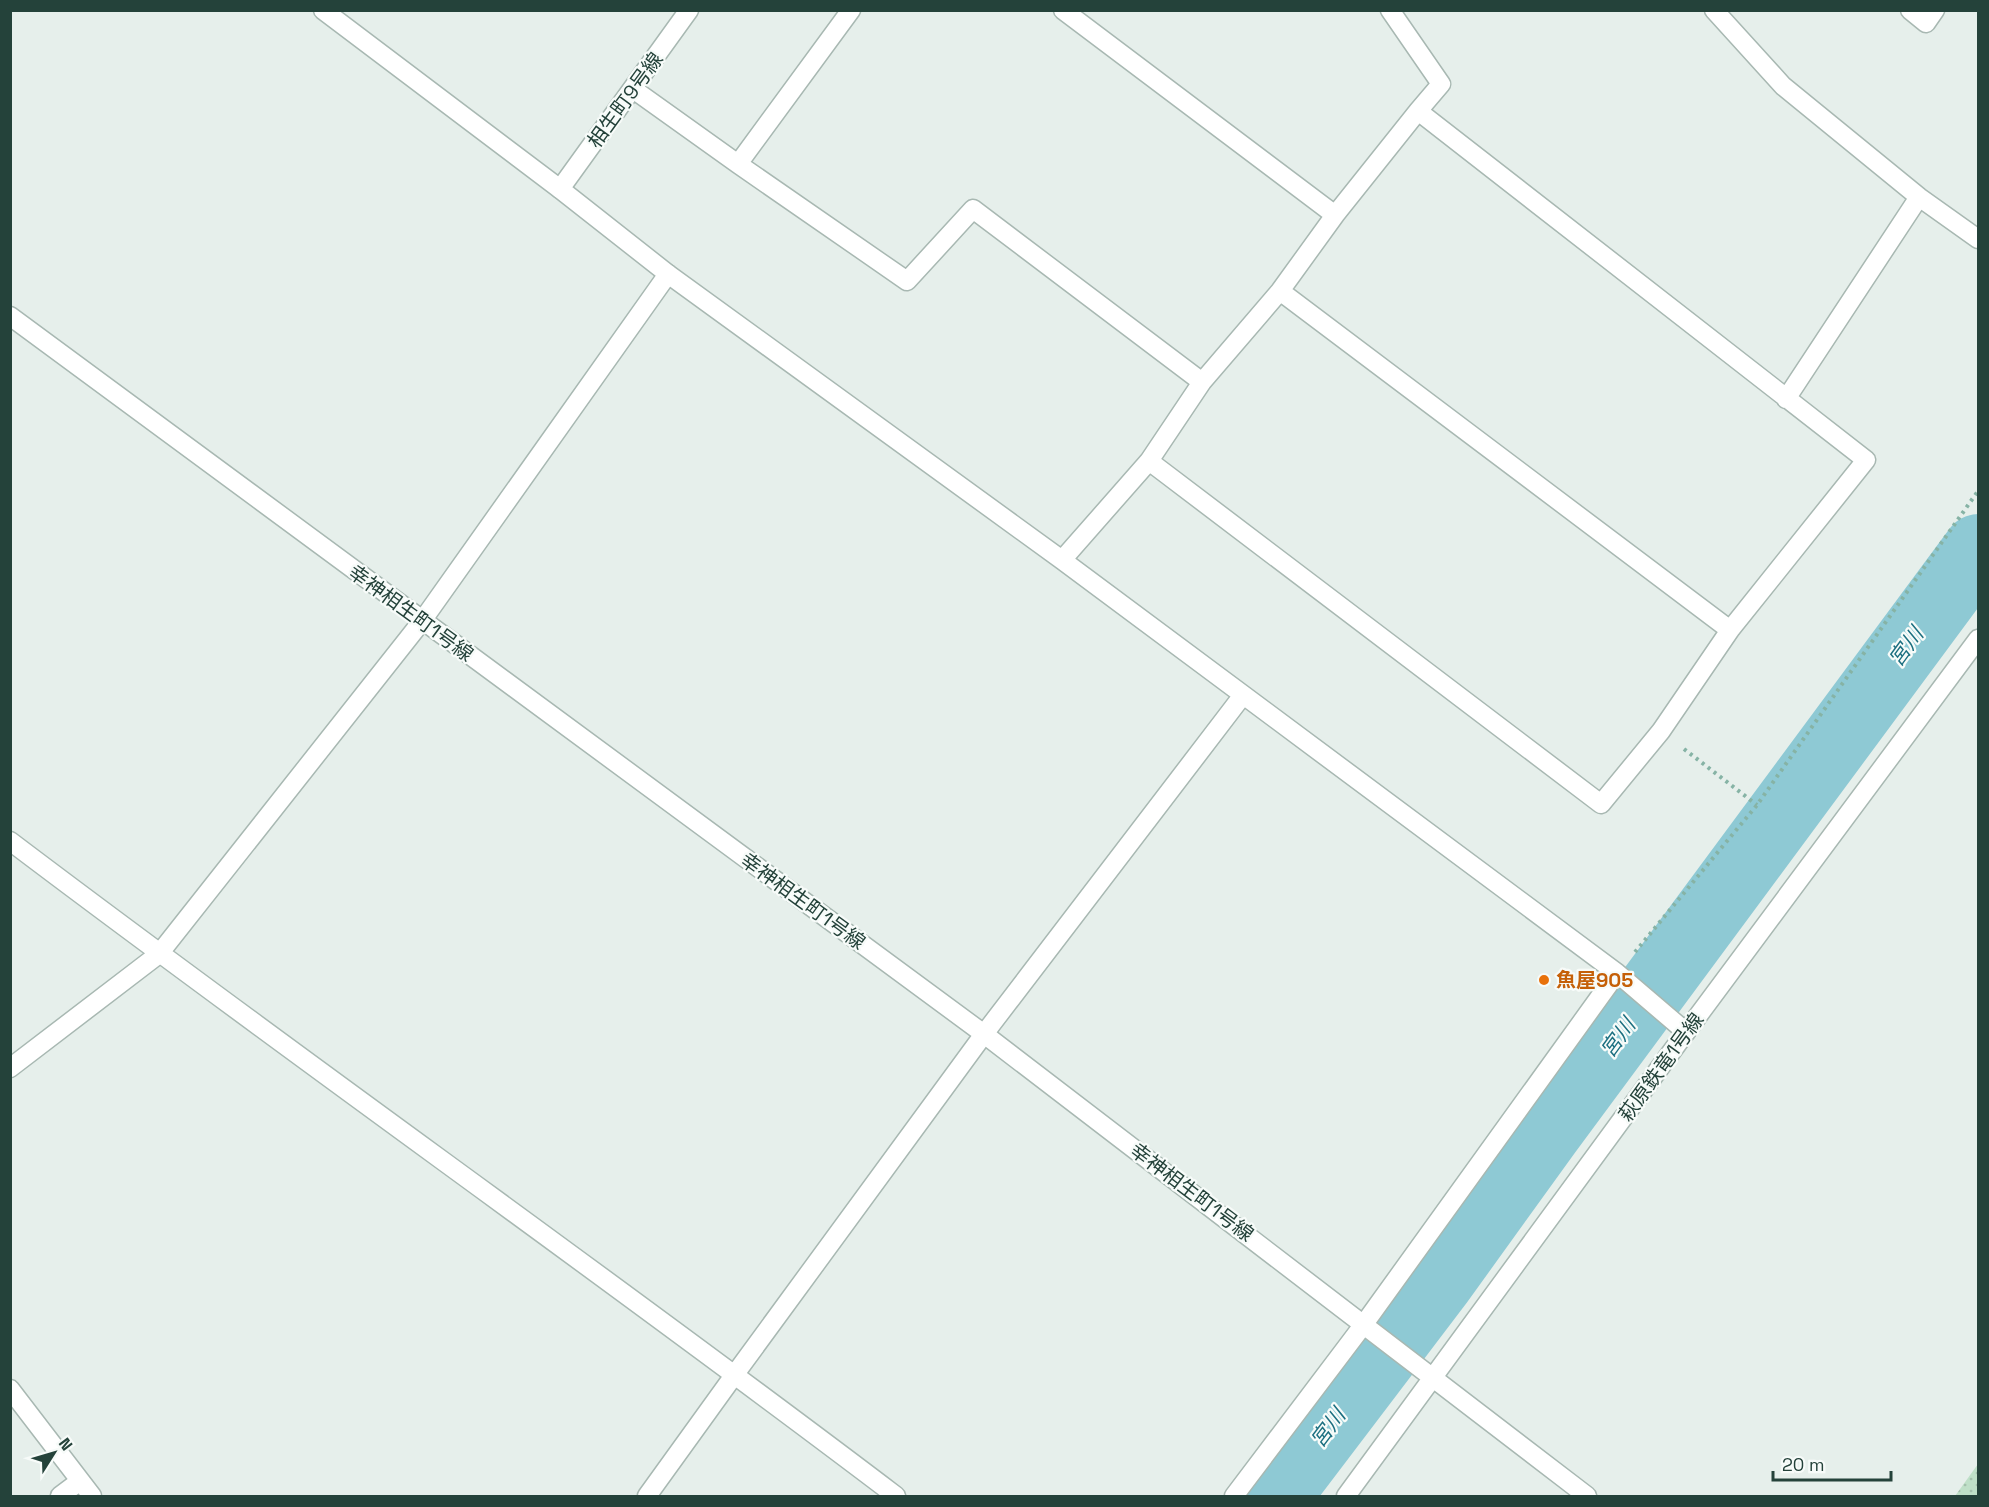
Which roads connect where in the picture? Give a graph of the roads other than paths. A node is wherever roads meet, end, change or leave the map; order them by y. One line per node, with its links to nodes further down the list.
1 (323, 10): 12 (street)
2 (689, 10): 9 (street, 相生町9号線)
3 (851, 10): 11 (street)
4 (1063, 10): 14 (street)
5 (1390, 10): 10 (street)
6 (1714, 10): 13 (street)
7 (1910, 10): 8 (street)
8 (1935, 10)
9 (633, 89): 11 (street); 12 (street, 相生町9号線)
10 (1418, 111): 14 (street); 20 (street)
11 (738, 164): 19 (street)
12 (560, 189): 16 (street)
13 (1919, 196): 15 (street); 20 (street)
14 (1335, 215): 17 (street)
15 (1978, 239)
16 (668, 274): 22 (street); 23 (street)
17 (1280, 291): 19 (street); 24 (street)
18 (10, 316): 23 (street, 幸神相生町1号線)
19 (1202, 382): 21 (street)
20 (1786, 399): 24 (street)
21 (1149, 461): 22 (street); 24 (street)
22 (1062, 560): 26 (street)
23 (422, 621): 28 (street); 31 (street, 幸神相生町1号線)
24 (1730, 630)
25 (1978, 639): 30 (street, 萩原鉄竜1号線)
26 (1243, 695): 29 (street); 31 (street)
27 (10, 841): 28 (street)
28 (159, 954): 32 (street); 34 (street)
29 (1617, 973): 30 (street); 33 (street)
30 (1686, 1032): 35 (street, 萩原鉄竜1号線)
31 (984, 1034): 33 (street, 幸神相生町1号線); 34 (street)
32 (10, 1068)
33 (1364, 1324): 35 (street, 幸神相生町1号線); 42 (street)
34 (735, 1374): 40 (street); 41 (street)
35 (1433, 1379): 43 (street, 萩原鉄竜1号線); 44 (street, 幸神相生町1号線)
36 (10, 1389): 37 (street)
37 (80, 1481): 38 (street); 39 (street)
38 (60, 1497)
39 (92, 1497)
40 (647, 1497)
41 (896, 1497)
42 (1234, 1497)
43 (1346, 1497)
44 (1587, 1497)

